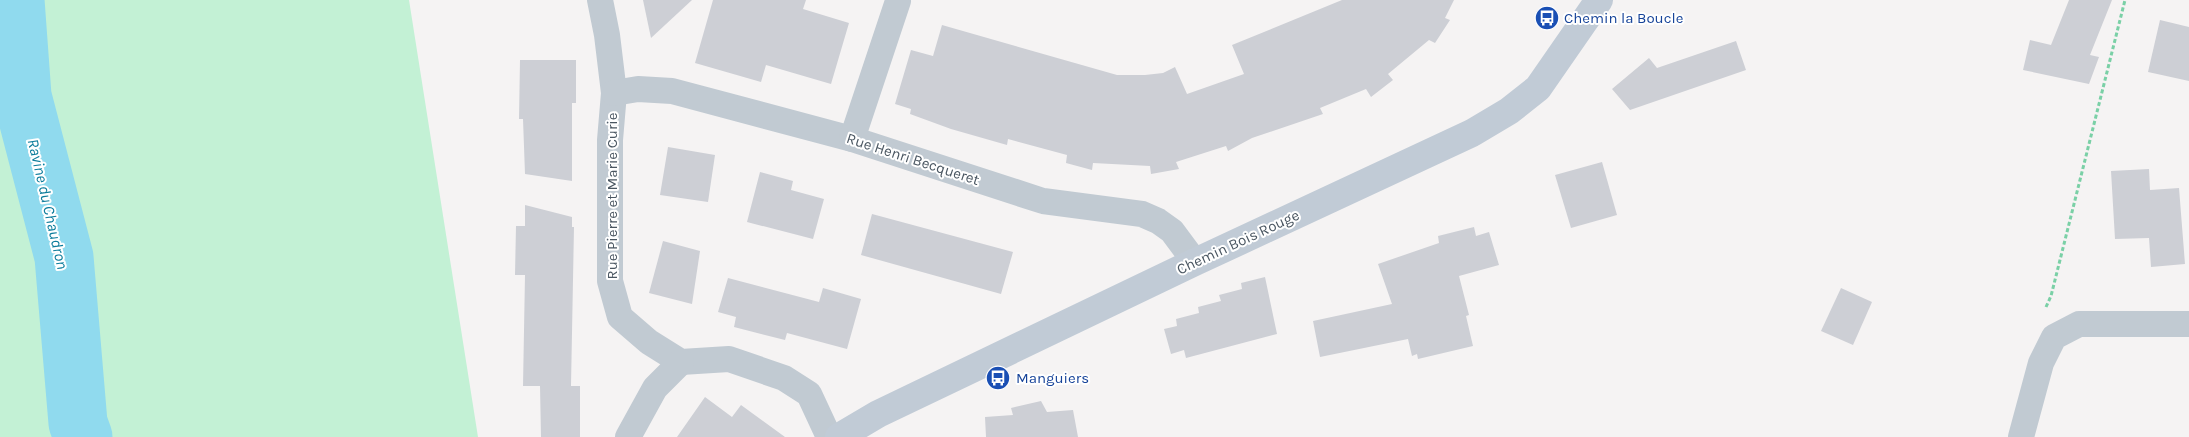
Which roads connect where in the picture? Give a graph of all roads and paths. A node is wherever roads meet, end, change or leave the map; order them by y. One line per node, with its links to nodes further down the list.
1 (600, 0): 5 (street, Rue Pierre et Marie Curie)
2 (1599, 0): 7 (street, Chemin Bois Rouge)
3 (2125, 0): 8 (path)
4 (898, 2): 6 (street)
5 (614, 94): 6 (street, Rue Henri Becqueret); 10 (street, Rue Pierre et Marie Curie)
6 (852, 139): 7 (street, Rue Henri Becqueret)
7 (1195, 262): 13 (street, Chemin Bois Rouge)
8 (2051, 296)
9 (2189, 324): 14 (street)
10 (681, 362): 11 (street); 12 (street)
11 (628, 437)
12 (829, 437)
13 (838, 437)
14 (2021, 437)

